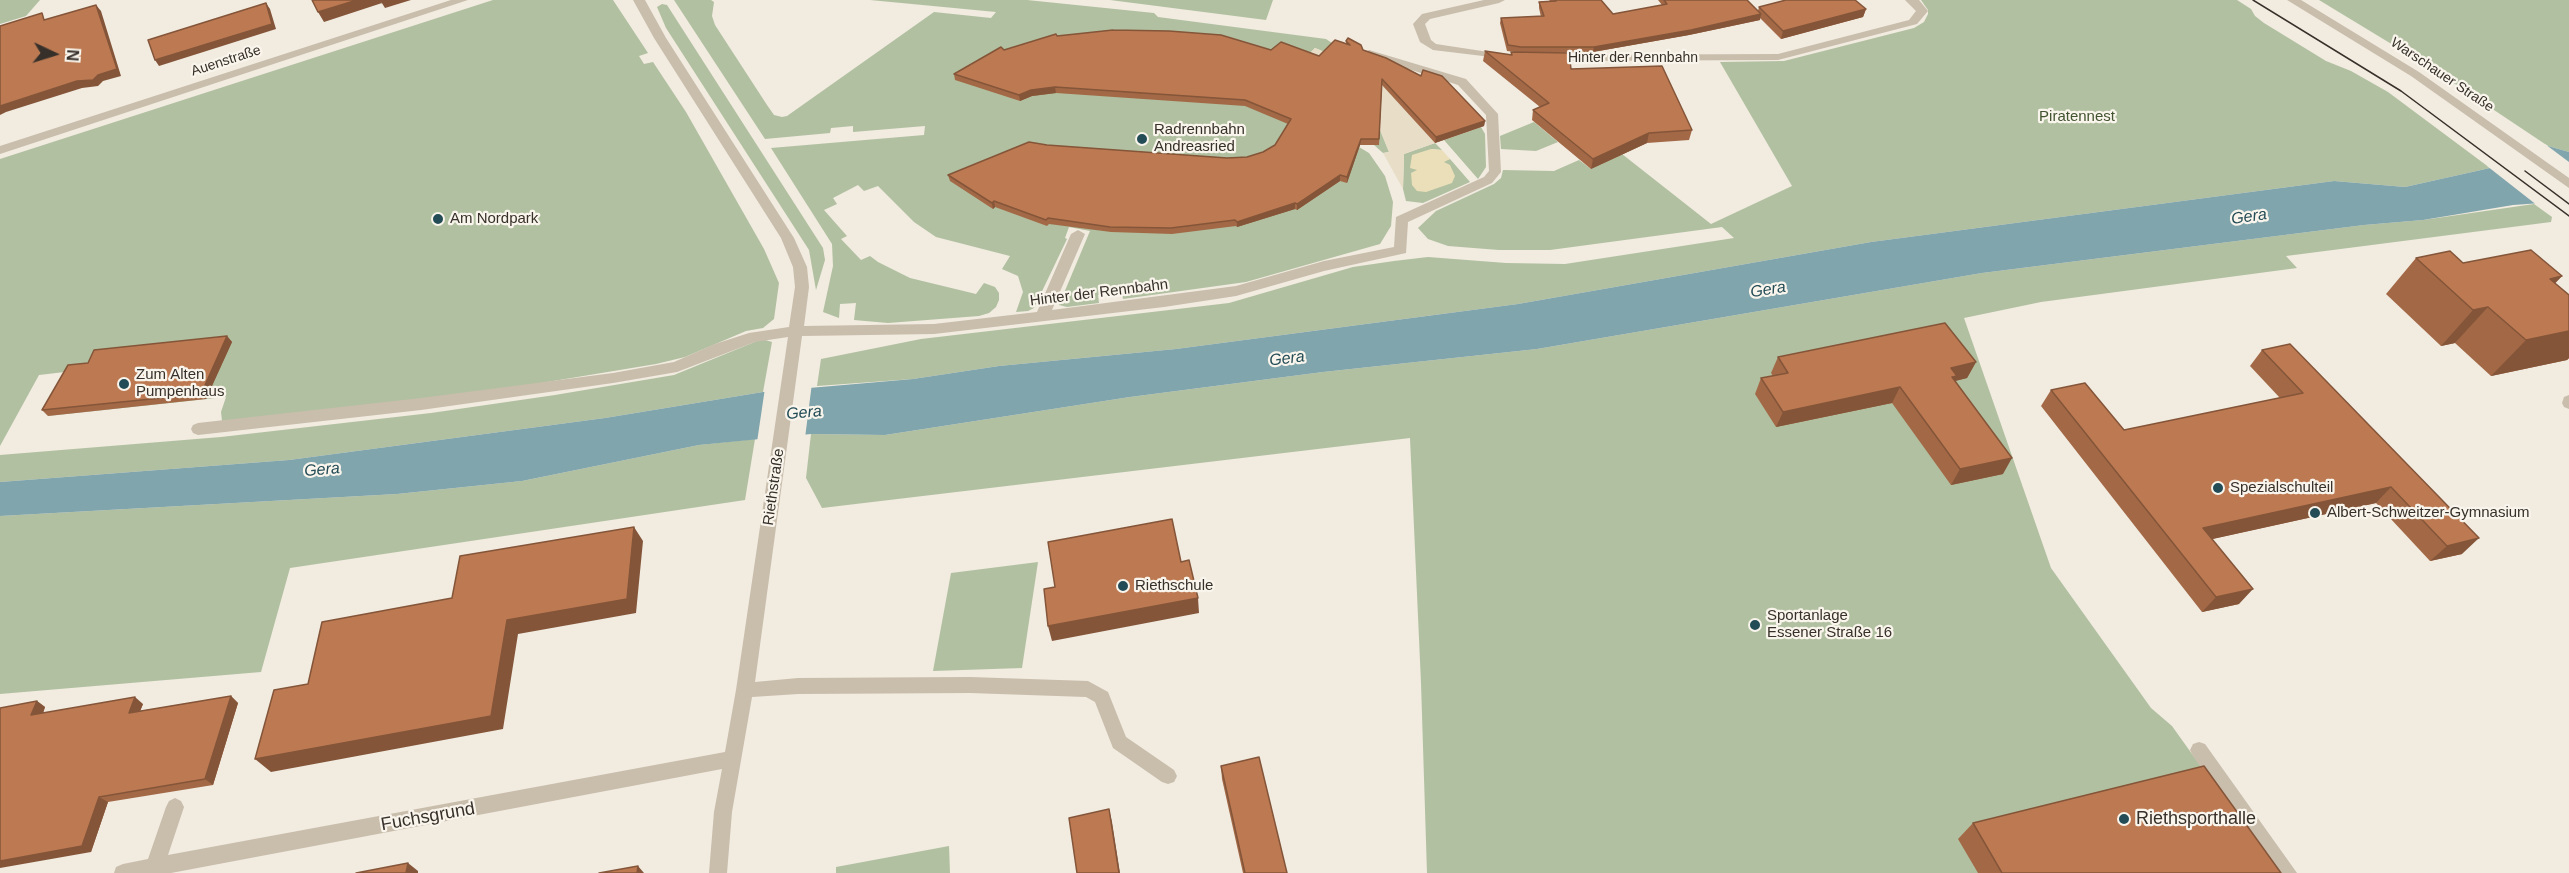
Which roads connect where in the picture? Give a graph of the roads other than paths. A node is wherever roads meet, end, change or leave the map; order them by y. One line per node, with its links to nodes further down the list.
1 (462, 0): 9 (street, Auenstraße)
2 (639, 0): 13 (street, Riethstraße)
3 (1499, 0): 7 (street)
4 (1911, 0): 8 (street, Hinter der Rennbahn)
5 (2293, 0): 10 (street, Warschauer Straße)
6 (1366, 52): 12 (street, Hinter der Rennbahn)
7 (1520, 58)
8 (1543, 58)
9 (0, 150)
10 (2569, 184)
11 (1078, 234): 12 (street)
12 (1042, 317): 13 (street, Hinter der Rennbahn)
13 (797, 331): 14 (street, Hinter der Rennbahn); 15 (street, Riethstraße)
14 (198, 429)
15 (745, 690): 17 (street, Riethstraße); 18 (street)
16 (2199, 750): 23 (street)
17 (733, 759): 20 (street, Fuchsgrund); 22 (street, Riethstraße)
18 (1168, 776)
19 (175, 807): 20 (street)
20 (155, 867): 21 (street, Fuchsgrund)
21 (123, 873)
22 (718, 873)
23 (2288, 873)

